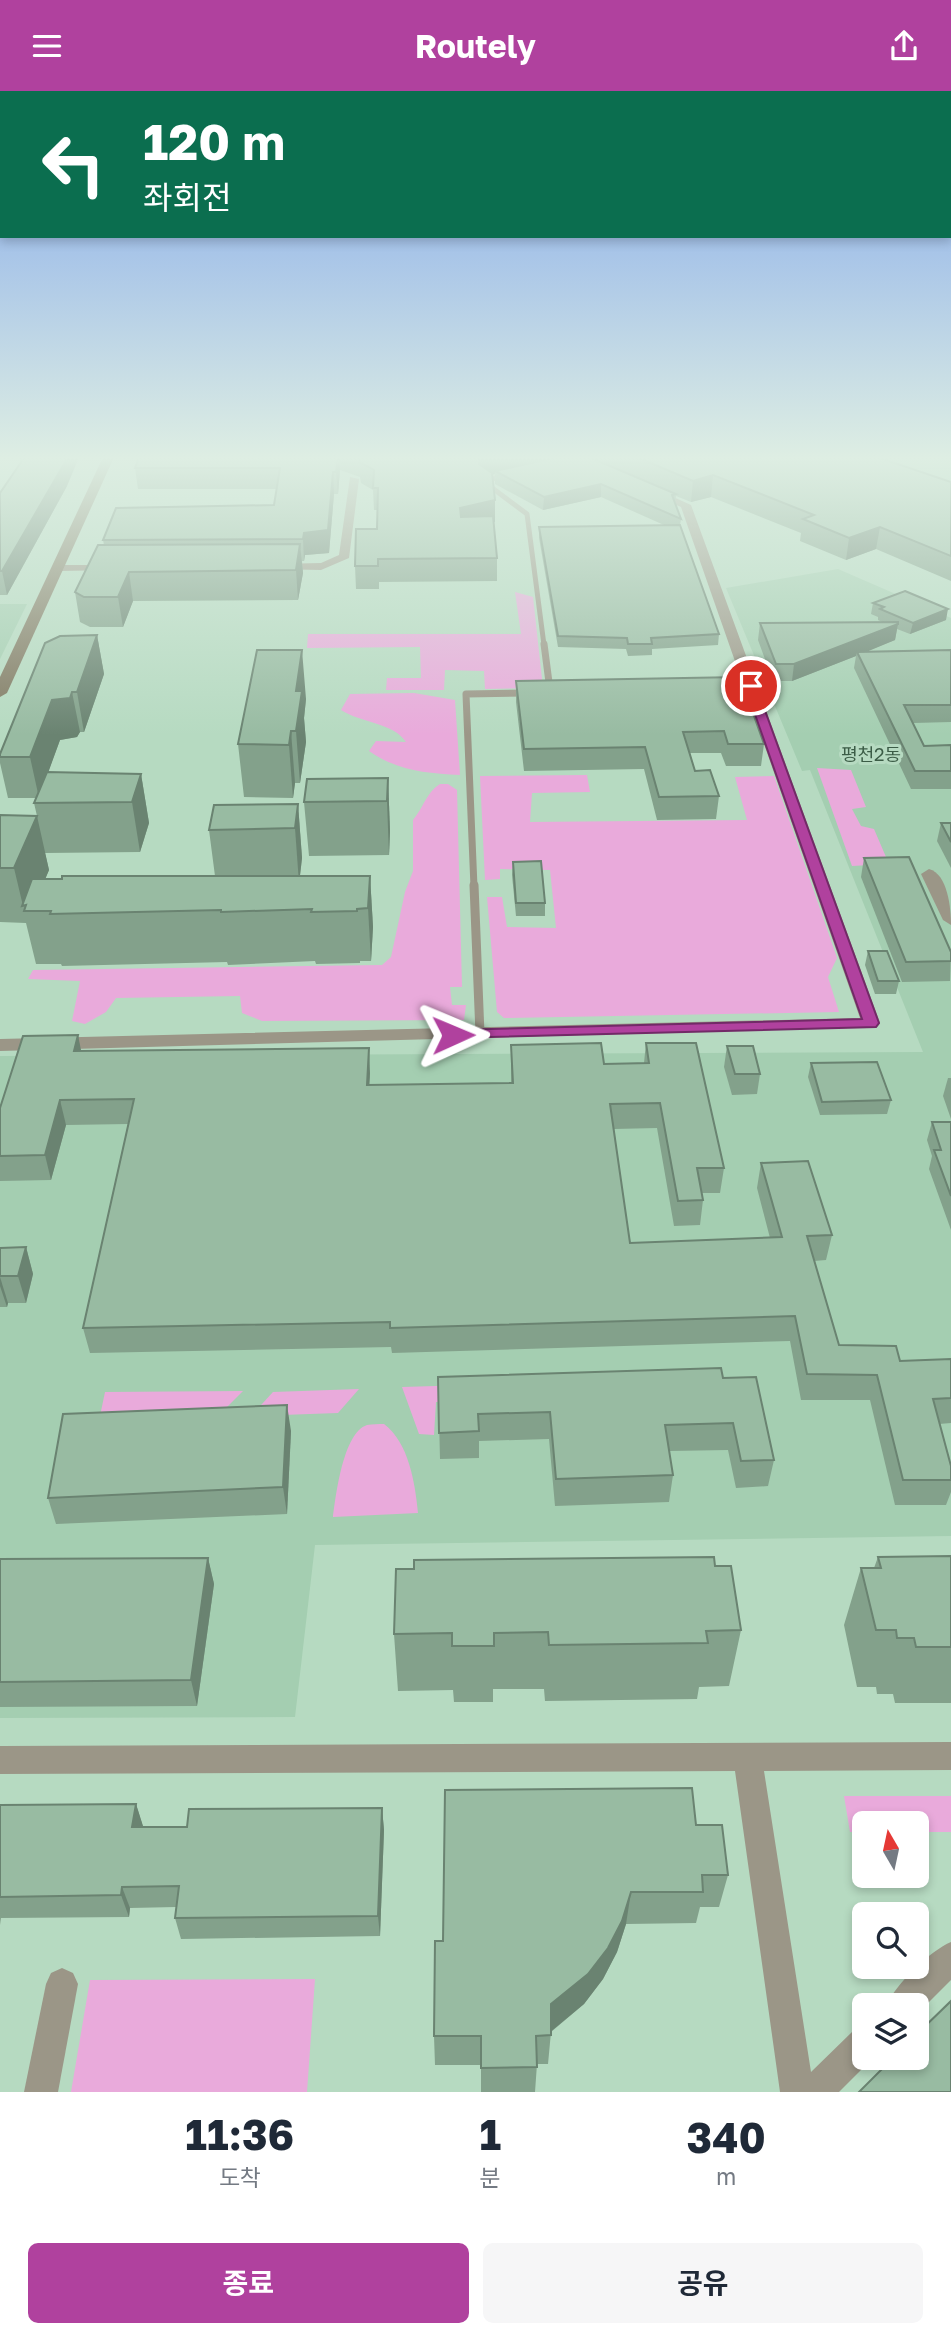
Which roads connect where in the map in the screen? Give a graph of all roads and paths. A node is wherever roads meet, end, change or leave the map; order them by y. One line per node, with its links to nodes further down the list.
1 (67, 548): 6 (street)
2 (346, 548): 5 (street)
3 (531, 548): 11 (lane)
4 (701, 548): 11 (street)
5 (263, 567)
6 (58, 568): 7 (street); 8 (street)
7 (126, 568)
8 (0, 693)
9 (929, 873): 10 (street)
10 (951, 920)
11 (480, 1034): 12 (street)
12 (0, 1045)
13 (951, 1756): 14 (street)
14 (748, 1759): 15 (street); 21 (street)
15 (0, 1761)
16 (951, 1958): 18 (street)
17 (62, 1984): 20 (street)
18 (915, 1993)
19 (852, 2055): 22 (street)
20 (41, 2092)
21 (797, 2092)
22 (815, 2092)

